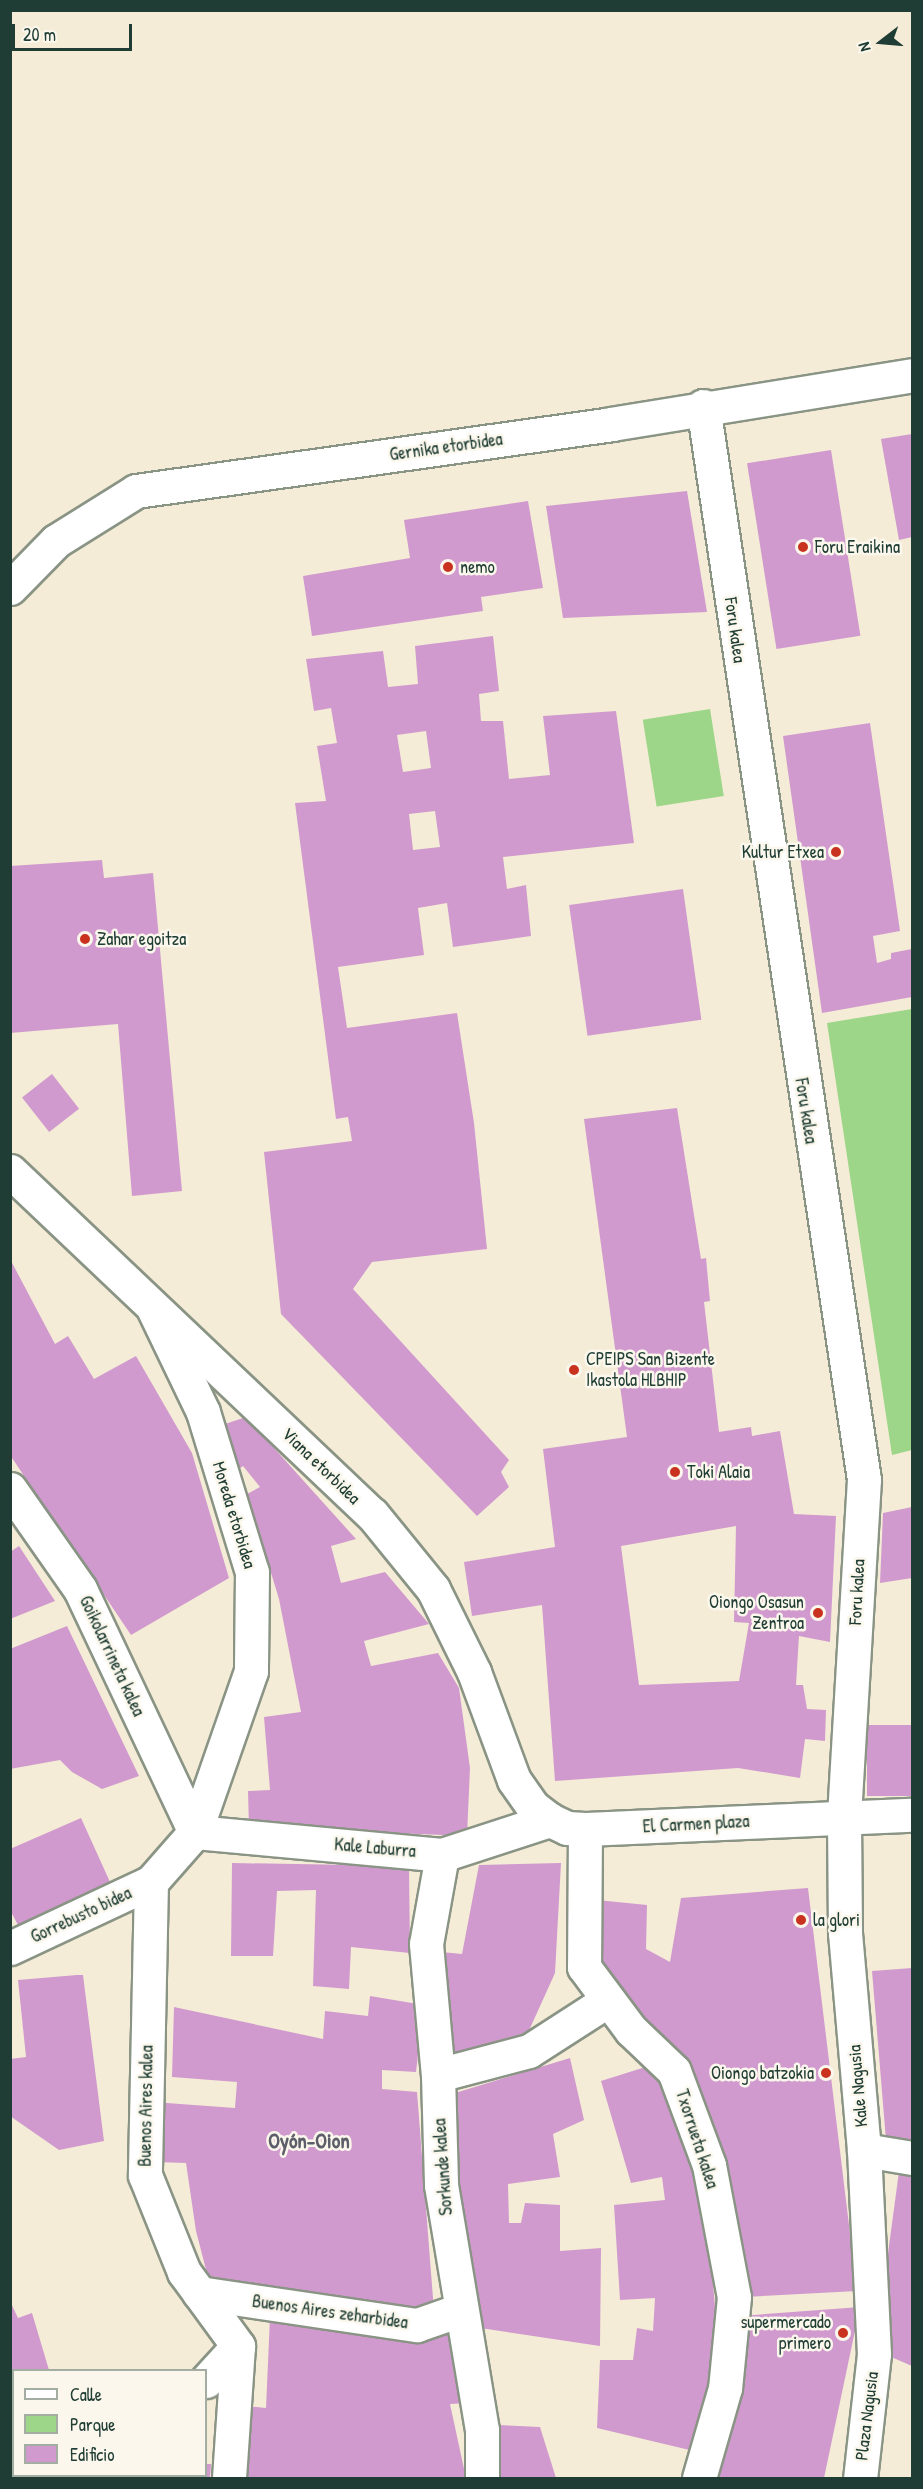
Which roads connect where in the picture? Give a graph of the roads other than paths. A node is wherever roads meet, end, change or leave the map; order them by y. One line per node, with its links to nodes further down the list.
1 (912, 375): 2 (street, Gernika etorbidea)
2 (703, 406): 3 (street, Gernika etorbidea); 8 (street, Foru kalea)
3 (10, 588)
4 (10, 1171): 5 (street, Viana etorbidea)
5 (154, 1310): 9 (street, Viana etorbidea); 11 (street, Moreda etorbidea)
6 (10, 1489): 11 (street, Goikolarrineta kalea)
7 (912, 1815): 8 (street, El Carmen plaza)
8 (844, 1818): 10 (street, El Carmen plaza); 17 (street, Kale Nagusia)
9 (549, 1820): 10 (street, El Carmen plaza); 12 (street, Kale Laburra)
10 (585, 1829): 15 (street, Txorrueta kalea)
11 (195, 1832): 12 (street, Kale Laburra); 13 (street)
12 (442, 1855): 16 (street, Sorkunde kalea)
13 (151, 1882): 14 (street, Gorrebusto bidea); 19 (street, Buenos Aires kalea)
14 (10, 1948)
15 (608, 2000): 16 (street); 26 (street, Txorrueta kalea)
16 (438, 2075): 20 (street, Sorkunde kalea)
17 (864, 2150): 18 (street); 22 (street, Kale Nagusia)
18 (912, 2158)
19 (199, 2293): 20 (street, Buenos Aires zeharbidea); 21 (street, Buenos Aires kalea)
20 (460, 2310): 25 (street, Sorkunde kalea)
21 (238, 2346): 23 (street); 24 (street)
22 (874, 2354): 27 (street, Plaza Nagusia)
23 (207, 2380)
24 (229, 2478)
25 (482, 2478)
26 (699, 2478)
27 (860, 2478)

